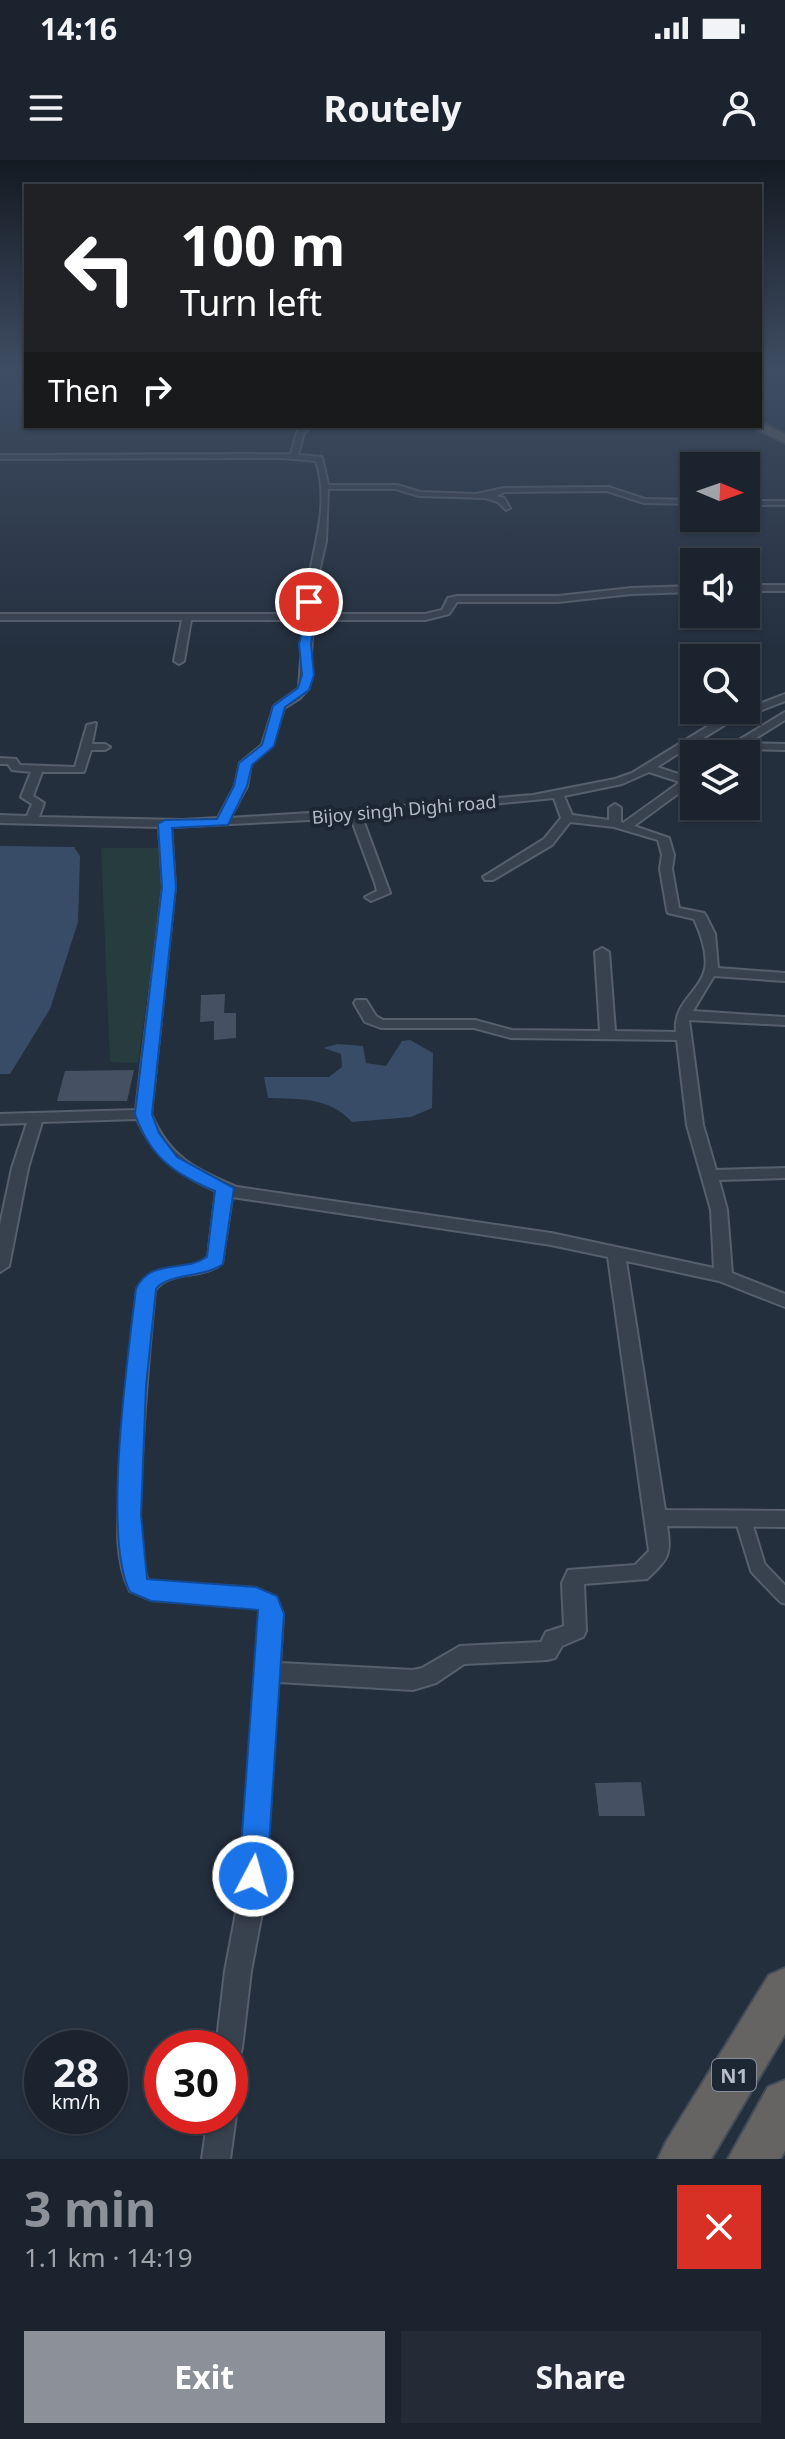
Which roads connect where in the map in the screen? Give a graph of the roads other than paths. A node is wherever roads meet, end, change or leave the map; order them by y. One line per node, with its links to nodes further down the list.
1 (320, 463): 2 (street)
2 (323, 487): 3 (street); 13 (street)
3 (487, 496): 4 (street); 7 (street)
4 (680, 502)
5 (760, 503): 6 (street)
6 (785, 503)
7 (506, 508)
8 (760, 588): 9 (street)
9 (785, 588)
10 (680, 589): 13 (street)
11 (0, 617): 12 (street)
12 (187, 617): 13 (street); 14 (street)
13 (311, 617): 36 (street)
14 (179, 661)
15 (785, 697): 18 (street, Bijoy singh Dighi road)
16 (785, 715): 19 (street)
17 (92, 725): 21 (street)
18 (695, 740)
19 (745, 740)
20 (760, 746): 23 (street)
21 (87, 747): 22 (street); 27 (street)
22 (105, 747)
23 (785, 747)
24 (680, 750): 26 (street, Bijoy singh Dighi road)
25 (0, 761): 27 (street)
26 (648, 768): 28 (street); 30 (street, Bijoy singh Dighi road)
27 (38, 769): 35 (street)
28 (680, 776)
29 (680, 786): 38 (street)
30 (558, 794): 32 (street, Bijoy singh Dighi road); 33 (street)
31 (615, 808): 38 (street)
32 (355, 813): 36 (street, Bijoy singh Dighi road); 40 (street)
33 (567, 818): 38 (street); 39 (street)
34 (0, 819): 35 (street, Bijoy singh Dighi road)
35 (32, 820): 37 (street, Bijoy singh Dighi road)
36 (223, 822): 37 (street, Bijoy singh Dighi road)
37 (165, 824): 49 (street)
38 (620, 826): 42 (street)
39 (489, 877)
40 (371, 897)
41 (602, 952): 47 (street)
42 (711, 970): 43 (street); 45 (street)
43 (785, 977)
44 (361, 1003): 47 (street)
45 (684, 1015): 46 (street); 48 (street)
46 (785, 1021)
47 (608, 1035): 48 (street)
48 (683, 1036): 53 (street)
49 (143, 1114): 50 (street); 54 (street)
50 (36, 1118): 51 (street); 56 (street)
51 (0, 1119)
52 (785, 1173): 53 (street)
53 (709, 1175): 57 (street)
54 (225, 1188): 55 (street); 63 (street)
55 (616, 1253): 57 (street); 59 (street)
56 (0, 1266)
57 (723, 1276): 58 (street)
58 (777, 1298)
59 (656, 1518): 60 (street); 63 (street)
60 (743, 1519): 61 (street); 62 (street)
61 (785, 1519)
62 (785, 1596)
63 (268, 1672): 65 (street)
64 (785, 1991): 69 (highway, N1)
65 (231, 2030)
66 (785, 2104): 70 (highway, N1)
67 (219, 2134): 68 (street)
68 (216, 2159)
69 (683, 2159)
70 (753, 2159)

